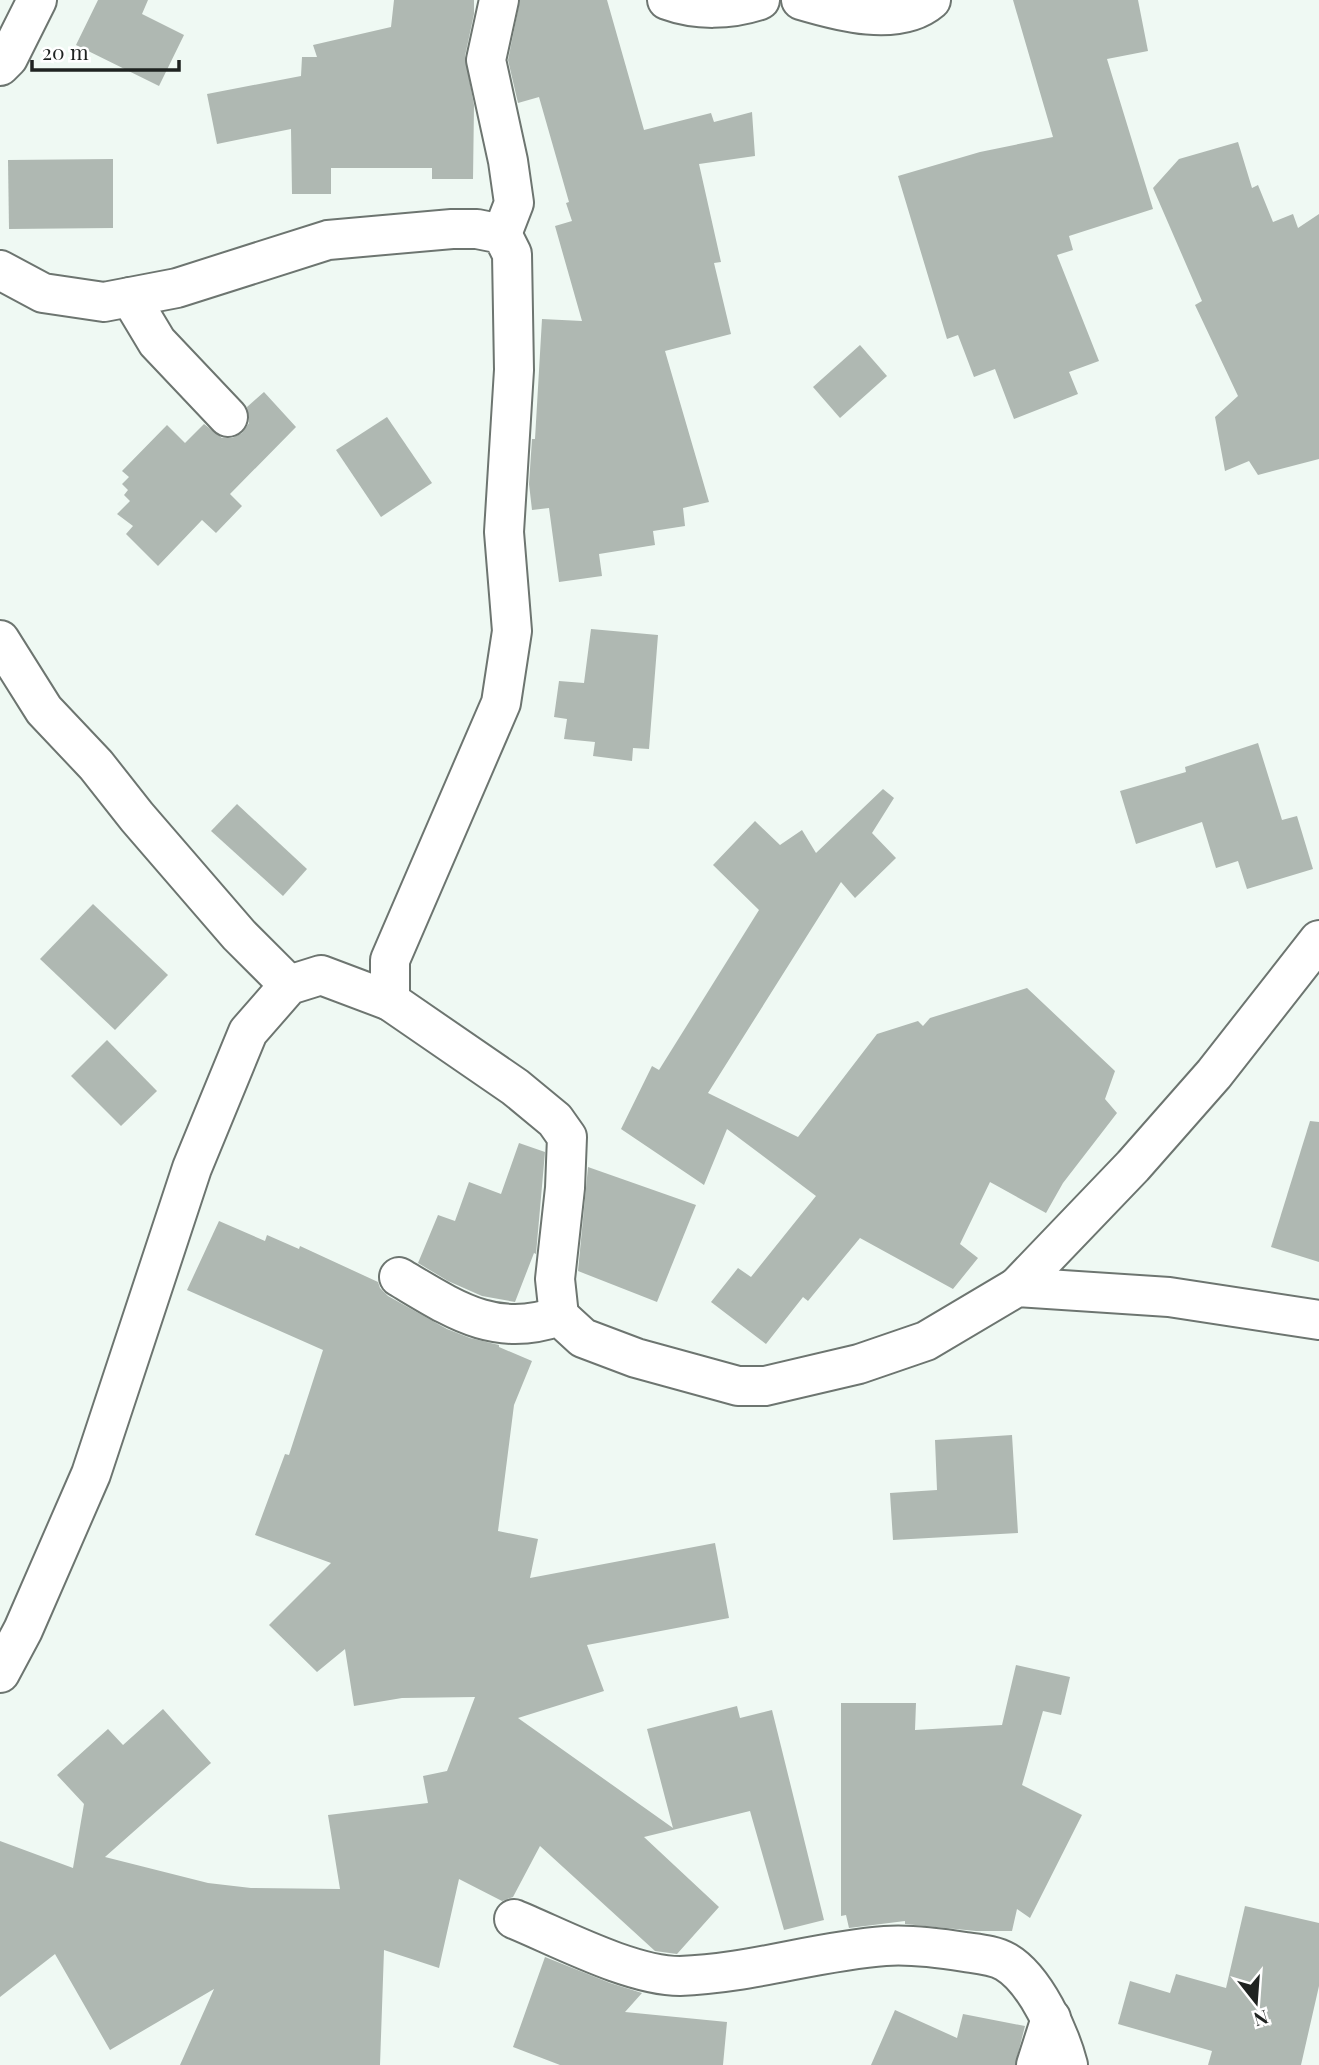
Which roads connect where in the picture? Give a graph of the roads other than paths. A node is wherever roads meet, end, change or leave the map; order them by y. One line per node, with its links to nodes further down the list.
1 (37, 0): 7 (street)
2 (499, 0): 8 (street)
3 (667, 0): 4 (street)
4 (760, 0)
5 (801, 0): 6 (street)
6 (931, 0)
7 (0, 66)
8 (502, 234): 10 (street); 15 (street)
9 (0, 270): 10 (street)
10 (130, 297): 11 (street)
11 (228, 418)
12 (0, 640): 14 (street)
13 (1319, 940): 17 (street)
14 (289, 985): 15 (street); 20 (street)
15 (390, 1001): 18 (street)
16 (399, 1277): 18 (street)
17 (1017, 1287): 18 (street); 19 (street)
18 (559, 1316)
19 (1319, 1320)
20 (0, 1672)
21 (514, 1919): 22 (street)
22 (1051, 2018): 23 (street); 24 (street)
23 (1035, 2065)
24 (1068, 2065)

